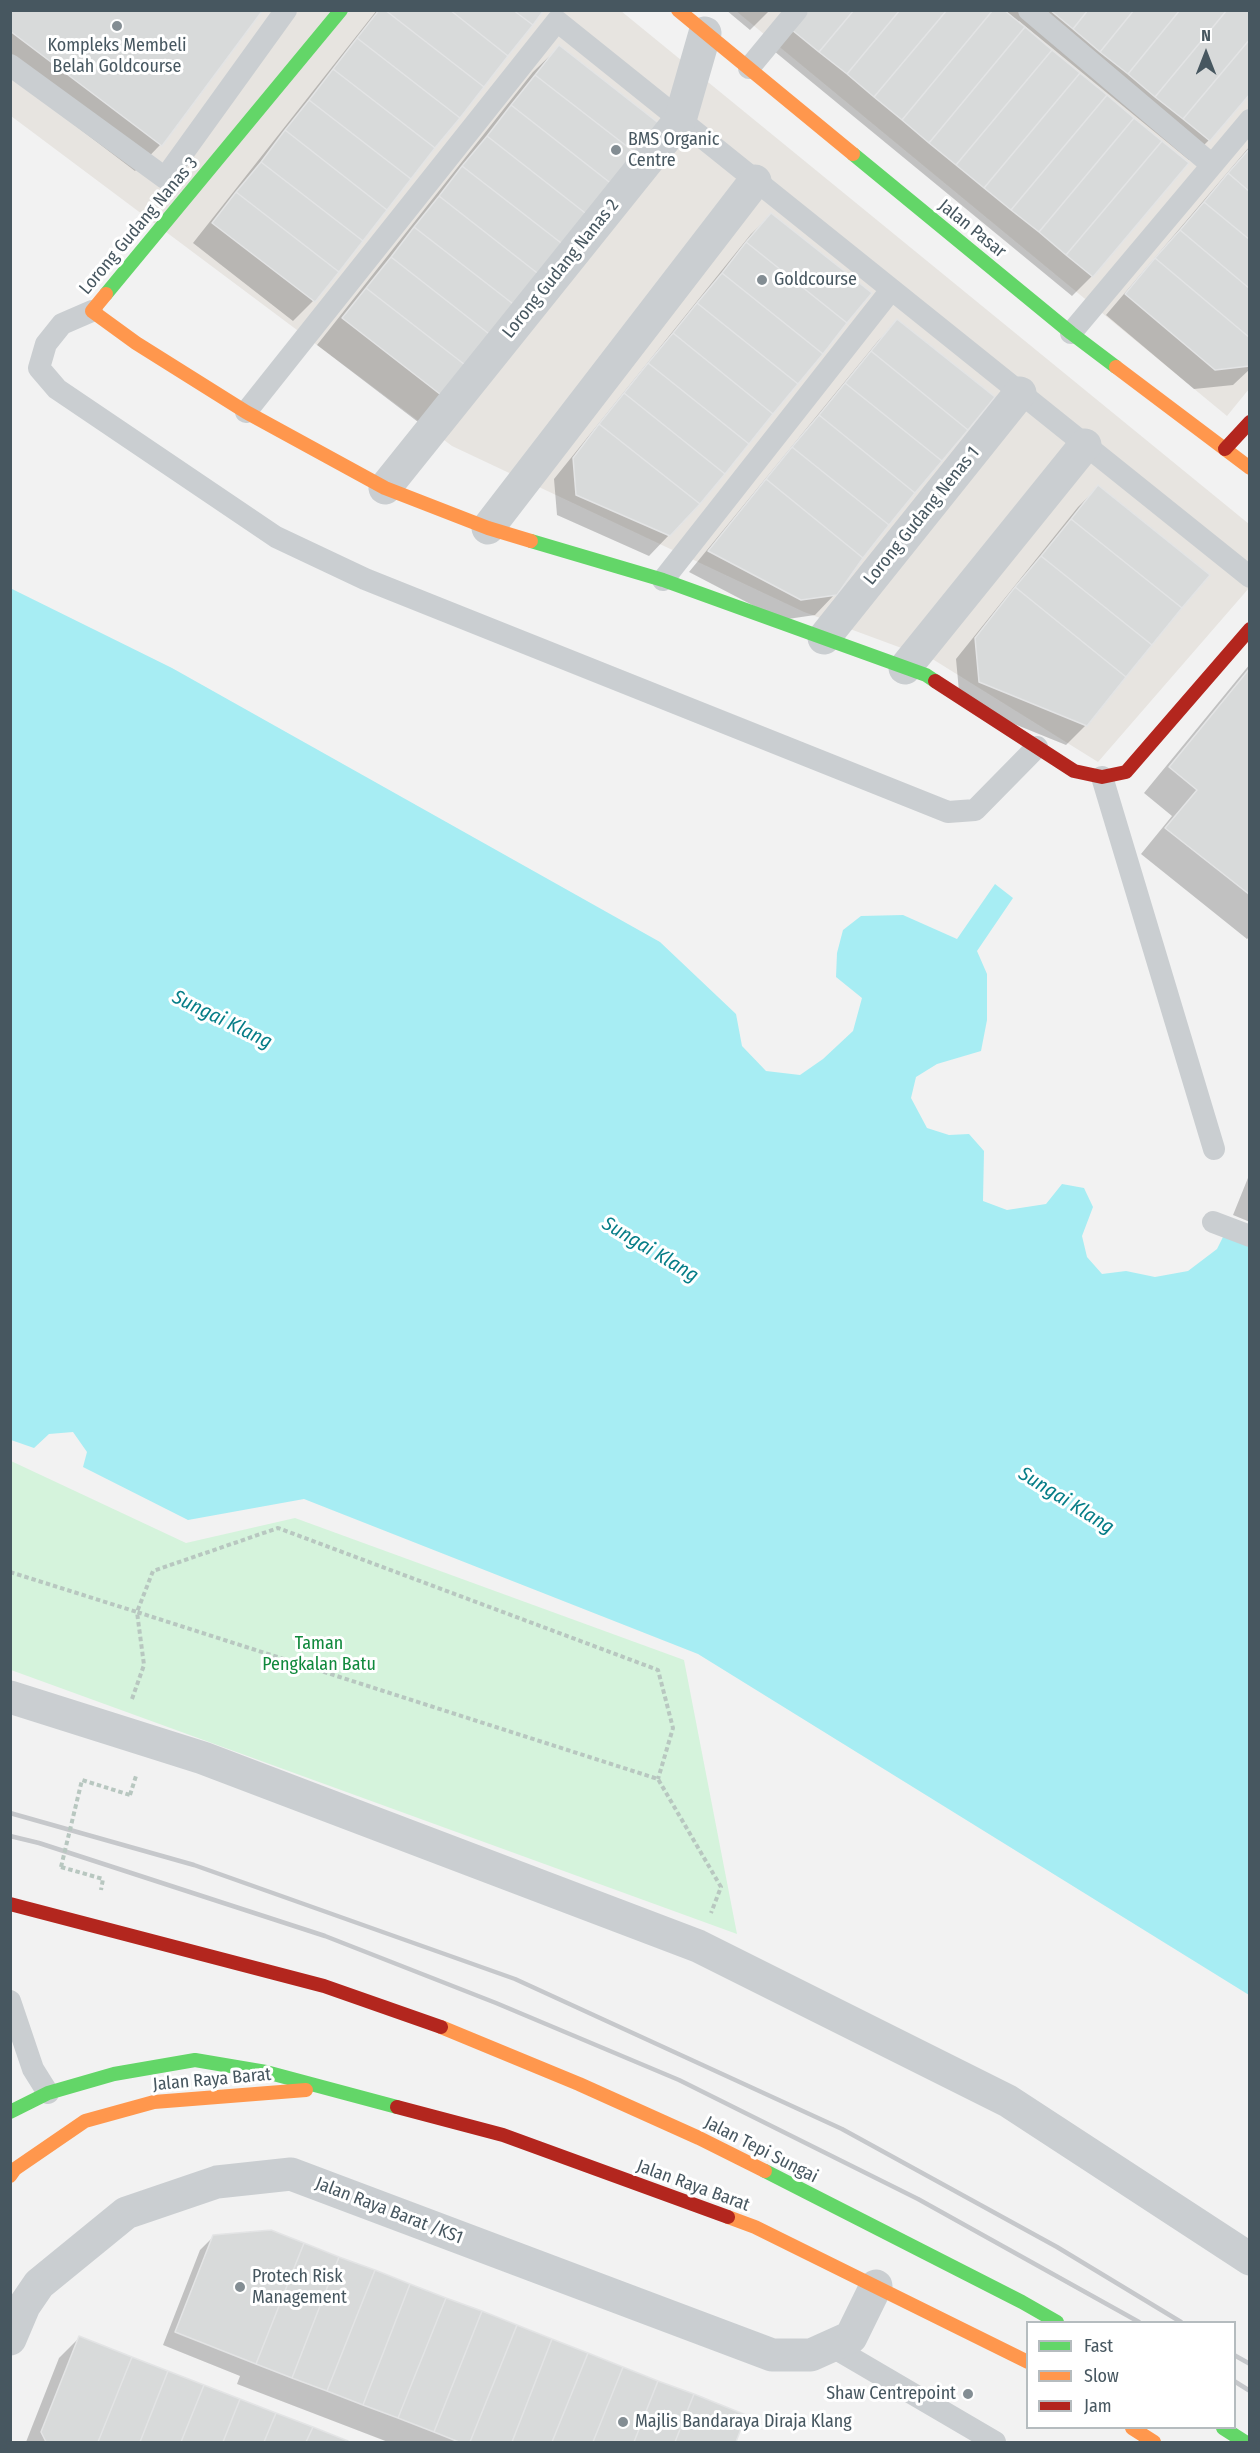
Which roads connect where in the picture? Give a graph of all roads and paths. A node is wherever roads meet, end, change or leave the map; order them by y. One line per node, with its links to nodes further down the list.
1 (286, 10): 7 (lane)
2 (341, 10): 14 (main road, Lorong Gudang Nanas 3)
3 (678, 10): 6 (main road, Jalan Pasar)
4 (797, 10): 8 (lane)
5 (1029, 10): 11 (lane)
6 (705, 33): 8 (main road, Jalan Pasar); 9 (street, Lorong Gudang Nanas 2)
7 (10, 65)
8 (749, 68): 15 (main road, Jalan Pasar)
9 (681, 120): 12 (lane); 17 (lane); 22 (street, Lorong Gudang Nanas 2)
10 (1250, 120): 11 (lane)
11 (1212, 165): 15 (lane)
12 (755, 181): 13 (lane); 23 (street)
13 (891, 290): 16 (lane); 25 (lane)
14 (92, 310): 17 (main road, Lorong Gudang Nanas 3); 29 (lane)
15 (1071, 333): 20 (main road, Jalan Pasar)
16 (1020, 393): 19 (lane); 27 (street, Lorong Gudang Nenas 1)
17 (246, 412): 22 (main road, Lorong Gudang Nanas 3)
18 (1250, 422): 20 (main road)
19 (1085, 446): 24 (lane); 28 (street)
20 (1225, 449): 21 (main road, Jalan Pasar)
21 (1250, 468)
22 (385, 488): 23 (main road, Lorong Gudang Nanas 3)
23 (488, 528): 25 (main road, Lorong Gudang Nanas 3)
24 (1250, 577)
25 (663, 580): 27 (main road, Lorong Gudang Nanas 3)
26 (1250, 628): 30 (main road)
27 (824, 638): 28 (main road, Lorong Gudang Nanas 3)
28 (905, 668): 29 (main road, Lorong Gudang Nanas 3)
29 (1038, 747): 30 (main road, Lorong Gudang Nanas 3)
30 (1102, 777): 31 (lane)
31 (1214, 1149)
32 (1214, 1222): 33 (lane)
33 (1250, 1236)
34 (10, 1572): 35 (path)
35 (137, 1612): 37 (path); 38 (path); 38 (path)
36 (10, 1697): 37 (street)
37 (121, 1731): 42 (street)
38 (658, 1779): 42 (path)
39 (130, 1795): 40 (path, bridge)
40 (61, 1867)
41 (10, 1904): 50 (main road, Jalan Tepi Sungai, bridge)
42 (698, 1946): 48 (street)
43 (10, 2001): 45 (lane)
44 (329, 2089): 45 (main road, Jalan Raya Barat); 47 (main road, Jalan Raya Barat); 49 (main road, Jalan Raya Barat)
45 (48, 2093): 46 (main road, Jalan Raya Barat)
46 (10, 2112)
47 (10, 2176)
48 (1250, 2259)
49 (876, 2286): 52 (street); 53 (main road, Jalan Raya Barat)
50 (1055, 2321)
51 (10, 2339): 52 (street, Jalan Raya Barat /KS1)
52 (821, 2350): 56 (lane)
53 (1026, 2361)
54 (1135, 2429): 57 (main road)
55 (1226, 2429): 58 (main road)
56 (995, 2442)
57 (1154, 2442)
58 (1245, 2442)

